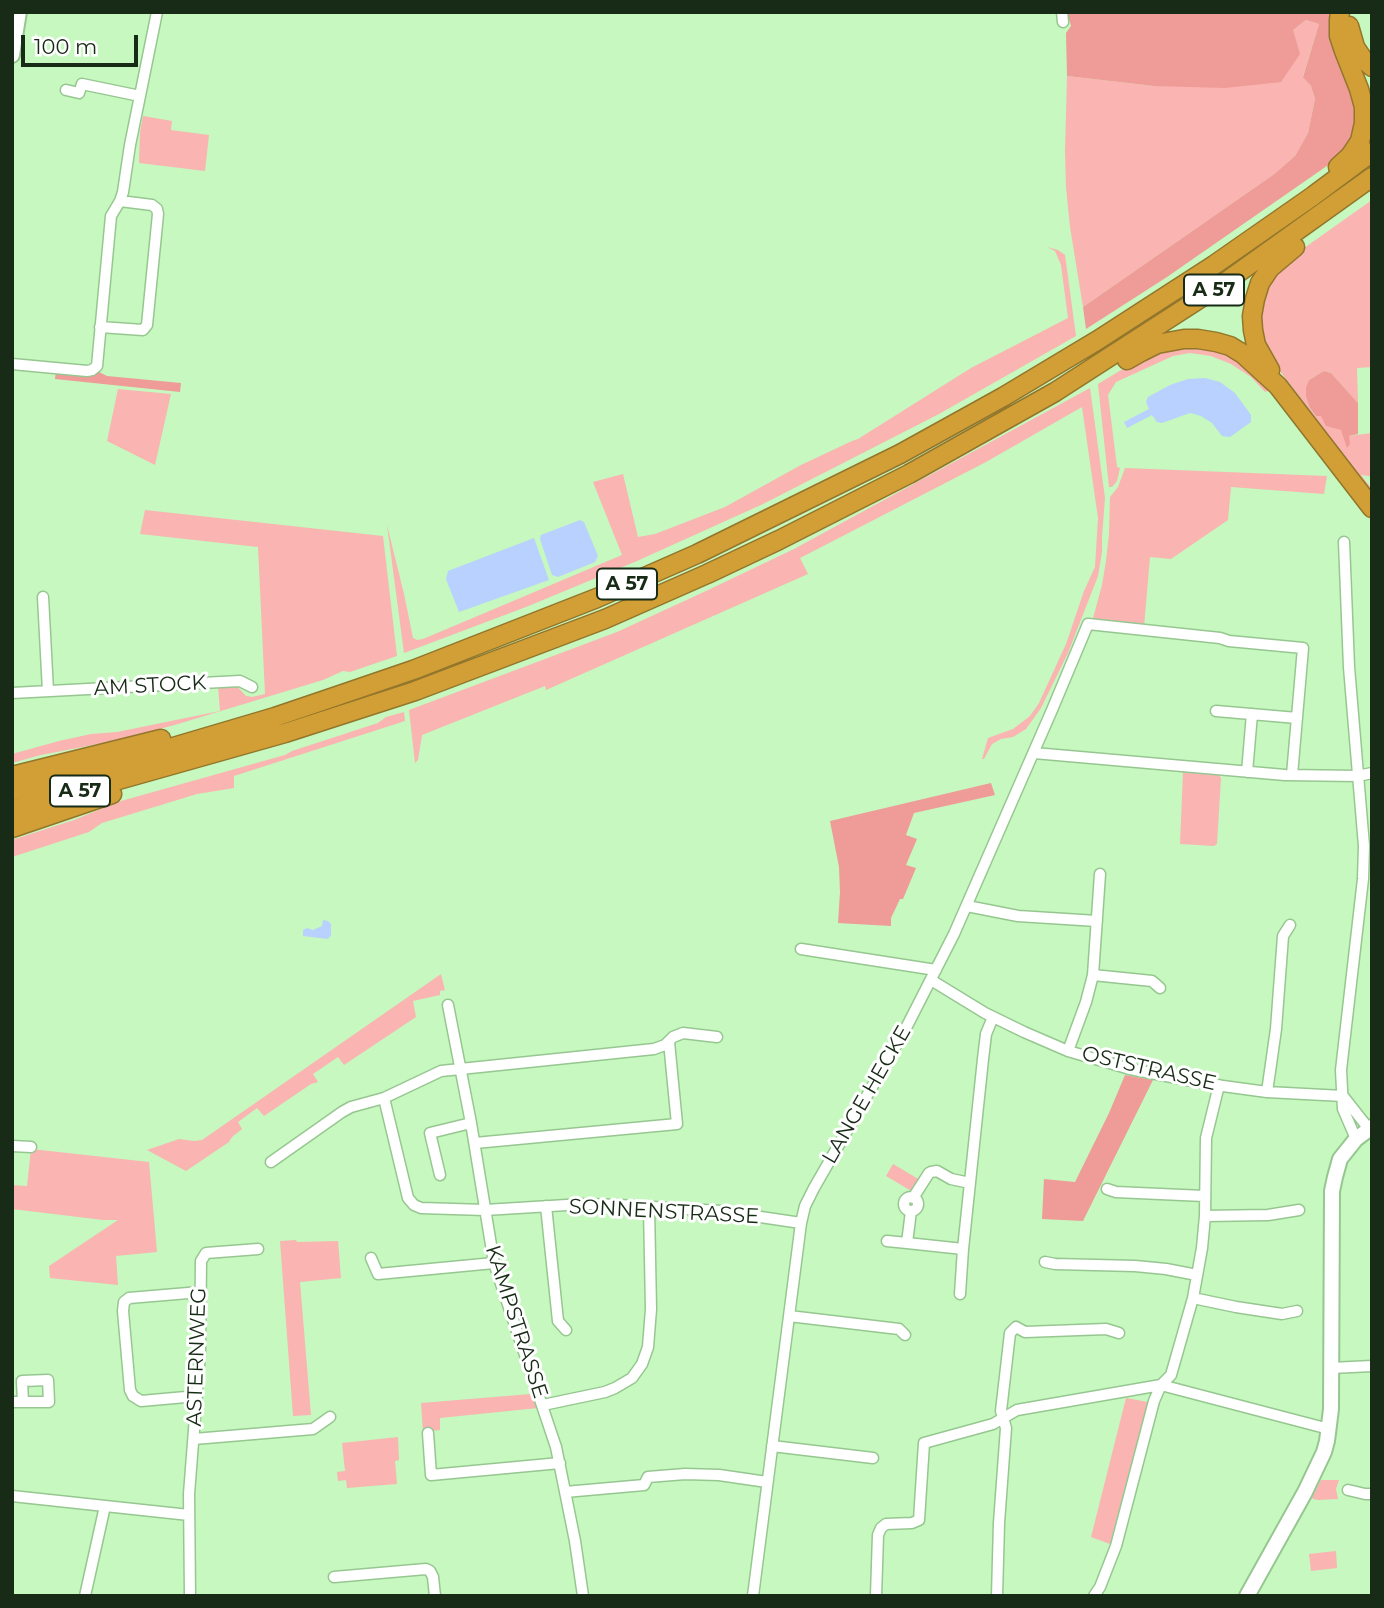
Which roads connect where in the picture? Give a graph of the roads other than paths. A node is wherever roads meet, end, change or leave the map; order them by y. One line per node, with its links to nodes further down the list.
1 (19, 12): 5 (street)
2 (157, 12): 8 (street)
3 (1340, 12): 13 (highway)
4 (1350, 12): 6 (highway)
5 (12, 55)
6 (1372, 67)
7 (66, 90): 8 (street)
8 (140, 96): 11 (street)
9 (1372, 152): 13 (highway, A 57)
10 (1372, 177): 12 (highway, A 57)
11 (120, 201): 14 (street); 14 (street)
12 (1324, 213): 16 (highway, A 57); 17 (highway)
13 (1153, 305): 24 (highway, A 57)
14 (100, 327): 15 (street)
15 (12, 363)
16 (1103, 369): 17 (highway); 30 (highway, A 57)
17 (1278, 386): 18 (highway)
18 (1372, 508)
19 (1343, 542): 34 (street)
20 (43, 597): 22 (street)
21 (252, 687): 22 (street, AM STOCK)
22 (48, 691): 23 (street, AM STOCK)
23 (12, 692)
24 (334, 697): 33 (highway); 35 (highway, A 57)
25 (1216, 711): 26 (street)
26 (1252, 714): 27 (street); 29 (street)
27 (1297, 718): 28 (street, LANGE HECKE); 32 (street)
28 (1034, 753): 29 (street); 39 (street, LANGE HECKE)
29 (1247, 772): 32 (street)
30 (148, 773): 36 (highway, A 57); 37 (highway)
31 (1372, 774): 34 (street)
32 (1292, 775): 34 (street)
33 (12, 776)
34 (1358, 776): 54 (street)
35 (12, 792)
36 (12, 810)
37 (12, 828)
38 (1100, 874): 40 (street)
39 (967, 905): 40 (street); 43 (street, LANGE HECKE)
40 (1097, 921): 44 (street)
41 (1290, 926): 53 (street)
42 (801, 950): 43 (street)
43 (934, 975): 47 (street, OSTSTRASSE); 72 (street, LANGE HECKE)
44 (1093, 975): 45 (street); 50 (street)
45 (1160, 988)
46 (448, 1005): 51 (street, KAMPSTRASSE)
47 (993, 1017): 50 (street, OSTSTRASSE); 64 (street)
48 (717, 1037): 49 (street)
49 (669, 1042): 51 (street); 59 (street)
50 (1068, 1051): 52 (street, OSTSTRASSE)
51 (461, 1068): 55 (street); 56 (street, KAMPSTRASSE)
52 (1219, 1085): 53 (street, OSTSTRASSE); 66 (street)
53 (1267, 1092): 54 (street, OSTSTRASSE)
54 (1343, 1096): 57 (street); 58 (street)
55 (384, 1098): 62 (street); 69 (street, SONNENSTRASSE)
56 (471, 1123): 59 (street, KAMPSTRASSE); 63 (street)
57 (1370, 1128): 58 (street)
58 (1356, 1139): 90 (street)
59 (475, 1143): 69 (street, KAMPSTRASSE)
60 (12, 1146): 61 (street)
61 (31, 1147)
62 (271, 1162)
63 (440, 1175)
64 (970, 1183): 74 (street); 76 (street)
65 (1107, 1189): 66 (street)
66 (1205, 1196): 71 (street)
67 (546, 1206): 68 (street, SONNENSTRASSE); 69 (street, SONNENSTRASSE); 86 (street)
68 (649, 1207): 72 (street, SONNENSTRASSE); 93 (street)
69 (485, 1210): 79 (street, KAMPSTRASSE)
70 (1299, 1210): 71 (street)
71 (1205, 1216): 80 (street)
72 (801, 1223): 85 (street, LANGE HECKE)
73 (887, 1241): 74 (street)
74 (907, 1243): 76 (street)
75 (258, 1249): 81 (street, ASTERNWEG)
76 (963, 1249): 82 (street)
77 (371, 1258): 79 (street)
78 (1045, 1262): 80 (street)
79 (494, 1263): 93 (street, KAMPSTRASSE)
80 (1198, 1275): 83 (street)
81 (200, 1292): 92 (street, ASTERNWEG); 92 (street)
82 (960, 1294)
83 (1193, 1298): 84 (street); 91 (street)
84 (1297, 1311)
85 (789, 1316): 88 (street); 99 (street, LANGE HECKE)
86 (566, 1330)
87 (1119, 1333): 95 (street)
88 (905, 1335)
89 (1372, 1366): 90 (street)
90 (1331, 1368): 96 (street)
91 (1161, 1385): 95 (street); 96 (street); 117 (street)
92 (197, 1396): 98 (street, ASTERNWEG)
93 (543, 1405): 101 (street, KAMPSTRASSE)
94 (330, 1417): 98 (street)
95 (1003, 1419): 115 (street); 116 (street)
96 (1329, 1429): 118 (street)
97 (428, 1433): 101 (street)
98 (194, 1439): 108 (street, ASTERNWEG)
99 (772, 1446): 100 (street); 102 (street, LANGE HECKE)
100 (873, 1458)
101 (560, 1463): 104 (street, KAMPSTRASSE)
102 (767, 1482): 104 (street); 114 (street, LANGE HECKE)
103 (1348, 1490): 105 (street)
104 (565, 1492): 113 (street, KAMPSTRASSE)
105 (1372, 1494)
106 (12, 1496): 107 (street)
107 (105, 1506): 108 (street); 110 (street)
108 (189, 1514): 111 (street, ASTERNWEG)
109 (334, 1577): 112 (street)
110 (85, 1596)
111 (190, 1596)
112 (435, 1596)
113 (583, 1596)
114 (753, 1596)
115 (876, 1596)
116 (997, 1596)
117 (1094, 1596)
118 (1247, 1596)

